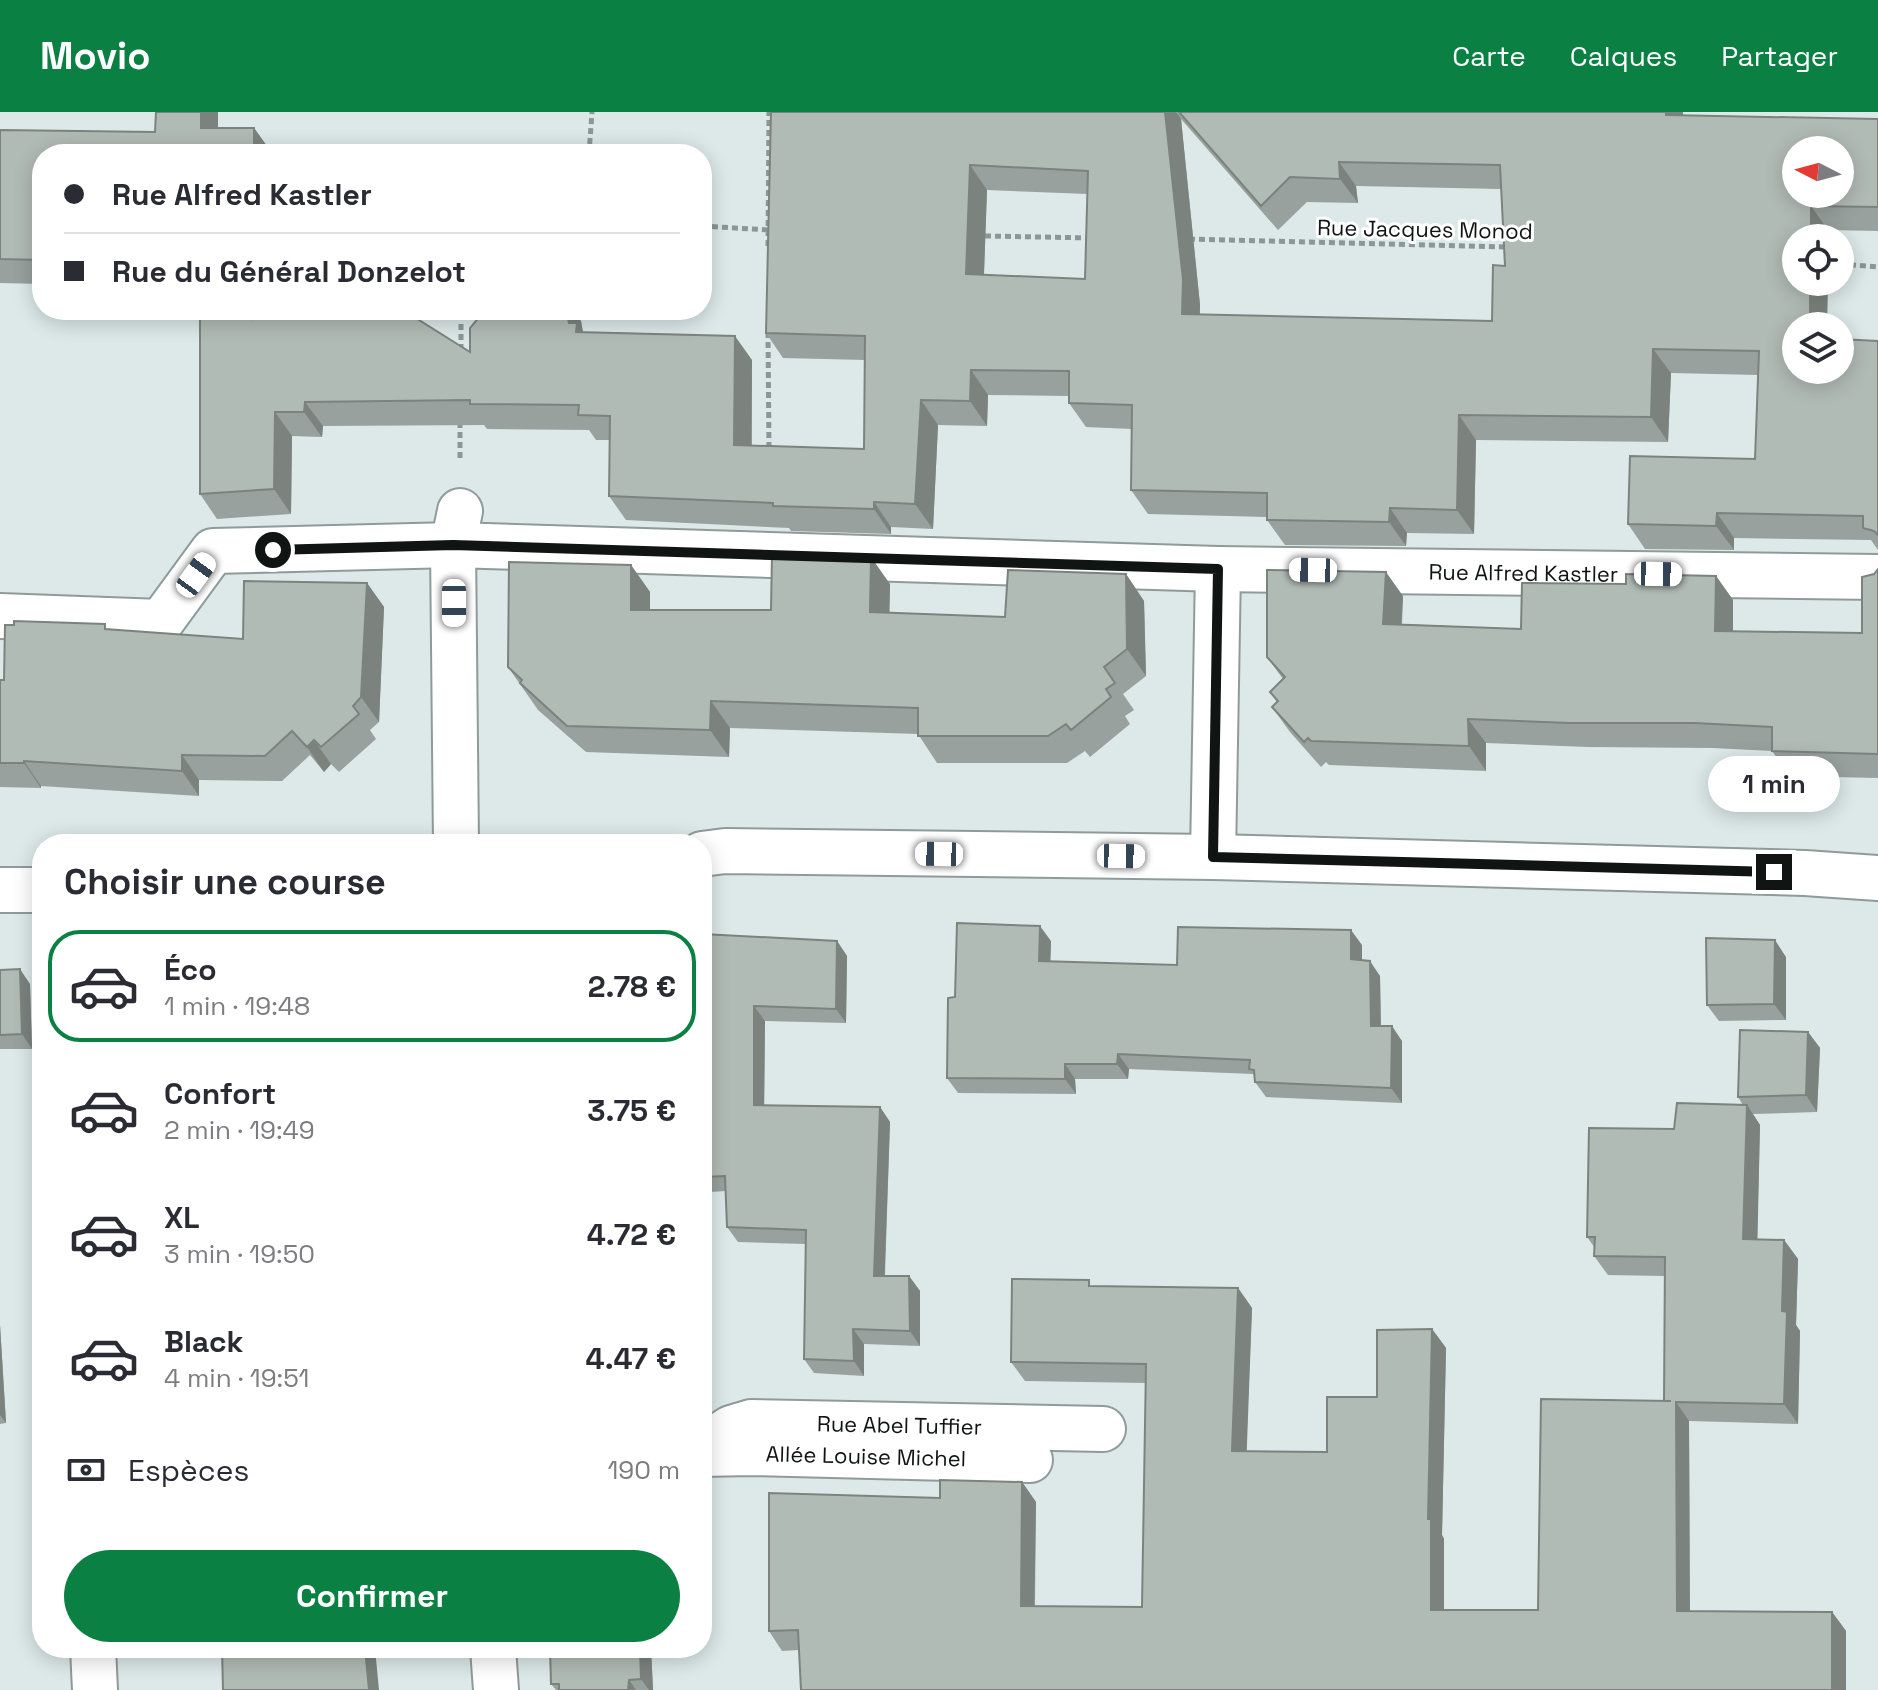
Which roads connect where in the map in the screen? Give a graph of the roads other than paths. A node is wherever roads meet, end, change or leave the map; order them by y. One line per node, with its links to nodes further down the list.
1 (456, 528): 2 (street, Rue Alfred Kastler); 4 (street, Rue Alfred Kastler); 5 (street)
2 (1218, 569): 3 (street, Rue Alfred Kastler); 7 (street)
3 (1878, 577)
4 (0, 616)
5 (456, 834)
6 (712, 853): 7 (street)
7 (1213, 857): 8 (street)
8 (1878, 878)
9 (0, 890): 10 (street)
10 (32, 890)
11 (1103, 1429): 12 (street, Rue Abel Tuffier)
12 (712, 1440)
13 (712, 1454): 14 (street, Allée Louise Michel)
14 (1030, 1460)
15 (93, 1658): 17 (street)
16 (494, 1658): 18 (street)
17 (95, 1690)
18 (496, 1690)

